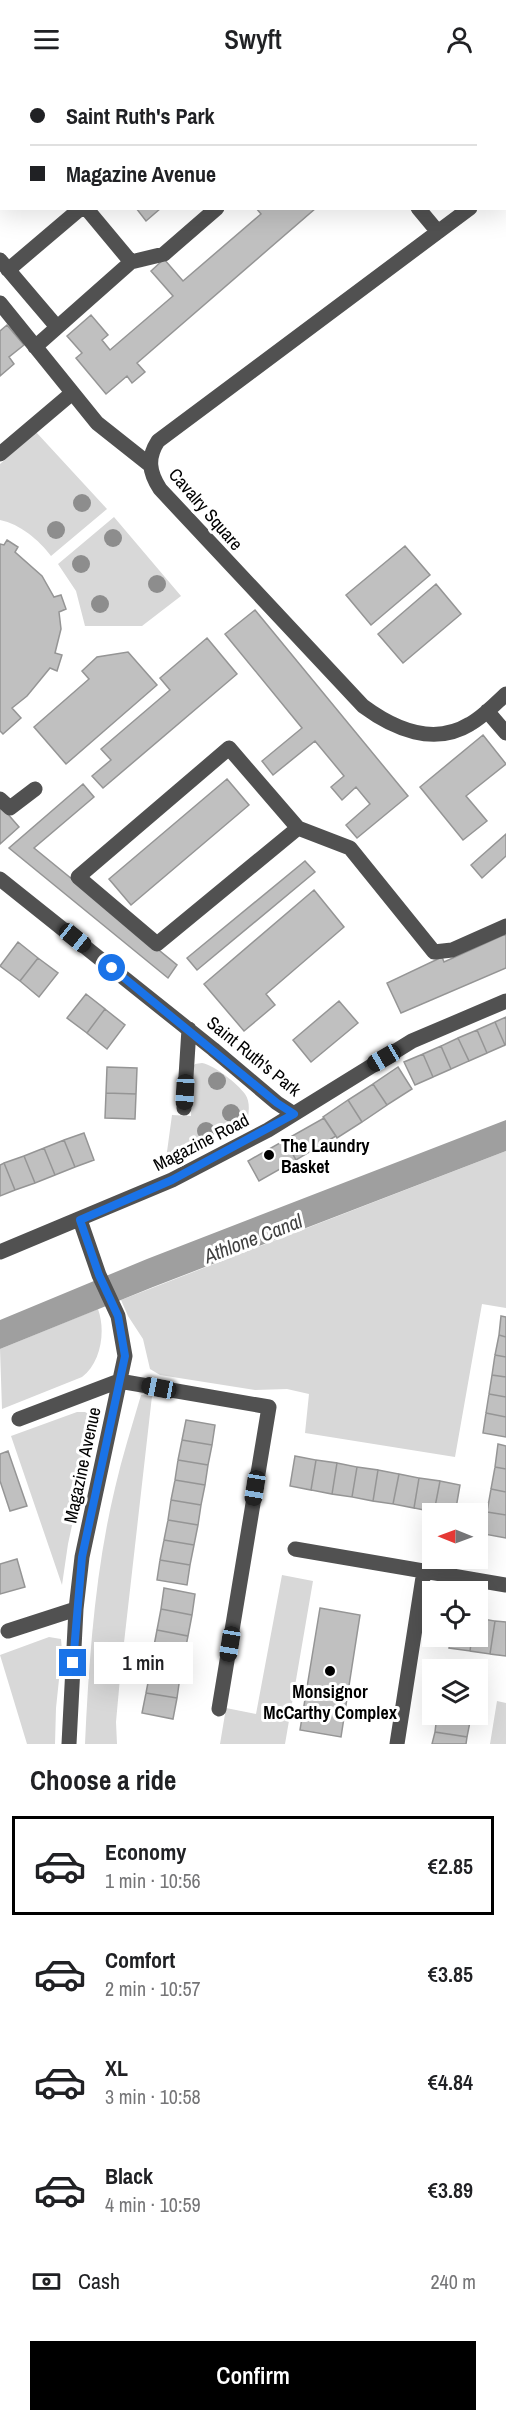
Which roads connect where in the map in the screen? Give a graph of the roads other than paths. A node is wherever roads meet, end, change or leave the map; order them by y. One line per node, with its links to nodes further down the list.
1 (78, 210): 8 (street)
2 (88, 210): 7 (street)
3 (215, 210): 7 (street)
4 (420, 210): 6 (street)
5 (467, 210): 6 (street, Cavalry Square)
6 (438, 232): 14 (street, Cavalry Square)
7 (131, 262): 10 (street)
8 (4, 265): 10 (street)
9 (0, 303): 11 (street)
10 (57, 327): 11 (street)
11 (35, 347): 12 (street)
12 (71, 394): 13 (street); 14 (street)
13 (0, 453)
14 (150, 465): 16 (street, Cavalry Square)
15 (506, 694): 16 (street, Cavalry Square)
16 (487, 711): 17 (street)
17 (506, 733)
18 (35, 789): 19 (street)
19 (0, 799)
20 (297, 828): 20 (street); 22 (street)
21 (0, 879): 24 (street, Saint Ruth's Park)
22 (506, 926)
23 (506, 1001): 26 (street, Magazine Road)
24 (189, 1029): 25 (street, Saint Ruth's Park); 26 (street, Saint Ruth's Park)
25 (184, 1108)
26 (294, 1114): 27 (street, Magazine Road)
27 (80, 1220): 28 (street, Magazine Road); 29 (street, Magazine Avenue)
28 (0, 1252)
29 (120, 1381): 30 (street); 34 (street, Magazine Avenue); 36 (street)
30 (19, 1419)
31 (295, 1550): 32 (street)
32 (424, 1571): 33 (street); 38 (street)
33 (506, 1584)
34 (76, 1609): 35 (street); 37 (street, Magazine Avenue)
35 (8, 1631)
36 (219, 1708)
37 (69, 1744)
38 (397, 1744)

